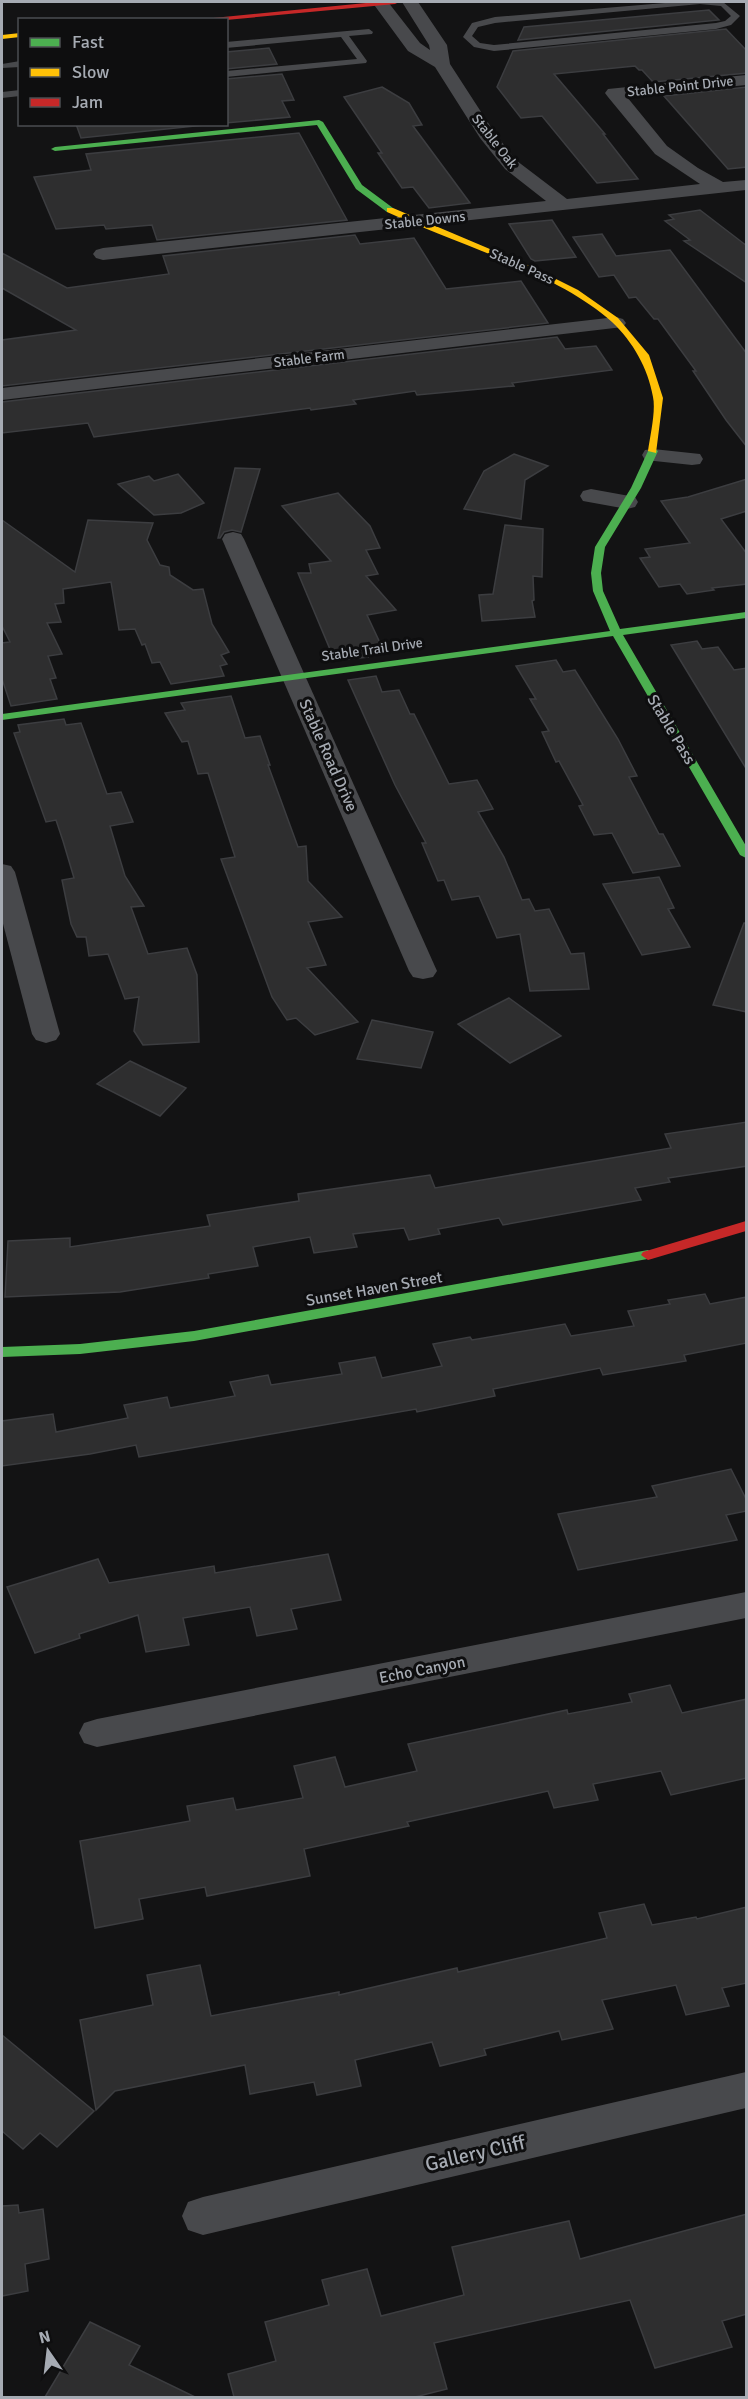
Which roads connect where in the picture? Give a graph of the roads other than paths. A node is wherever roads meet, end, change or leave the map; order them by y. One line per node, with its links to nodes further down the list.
1 (385, 2): 4 (street); 11 (street, Stable Oak)
2 (410, 2): 11 (street, Stable Oak)
3 (618, 5): 3 (lane)
4 (217, 18)
5 (369, 32): 6 (lane)
6 (344, 34): 9 (lane); 13 (lane)
7 (18, 35): 8 (street)
8 (2, 37)
9 (228, 45)
10 (18, 64): 12 (lane)
11 (441, 64): 21 (street, Stable Oak)
12 (2, 66)
13 (228, 74)
14 (747, 80): 19 (street, Stable Point Drive)
15 (18, 93): 16 (lane)
16 (2, 94)
17 (55, 149): 22 (street, Stable Pass)
18 (747, 185): 19 (street, Stable Downs)
19 (720, 188): 20 (street); 21 (street, Stable Downs)
20 (747, 204)
21 (563, 205): 22 (street, Stable Downs)
22 (413, 221): 23 (street, Stable Downs); 24 (street, Stable Pass)
23 (103, 254)
24 (616, 323): 25 (street, Stable Farm); 26 (street, Stable Pass)
25 (2, 394)
26 (653, 455): 27 (street); 29 (street, Stable Pass)
27 (692, 459)
28 (591, 496): 29 (street)
29 (627, 502): 32 (street, Stable Pass)
30 (233, 539): 33 (street, Stable Road Drive)
31 (747, 615): 32 (street, Stable Trail Drive)
32 (616, 633): 33 (street, Stable Trail Drive); 35 (street, Stable Pass)
33 (294, 677): 34 (street, Stable Trail Drive); 37 (street, Stable Road Drive)
34 (2, 717)
35 (747, 855)
36 (2, 872): 38 (street)
37 (423, 971)
38 (46, 1034)
39 (747, 1226): 40 (street, Sunset Haven Street)
40 (2, 1352)
41 (747, 1605): 42 (street, Echo Canyon)
42 (97, 1733)
43 (747, 2090): 44 (street, Gallery Cliff)
44 (203, 2216)

